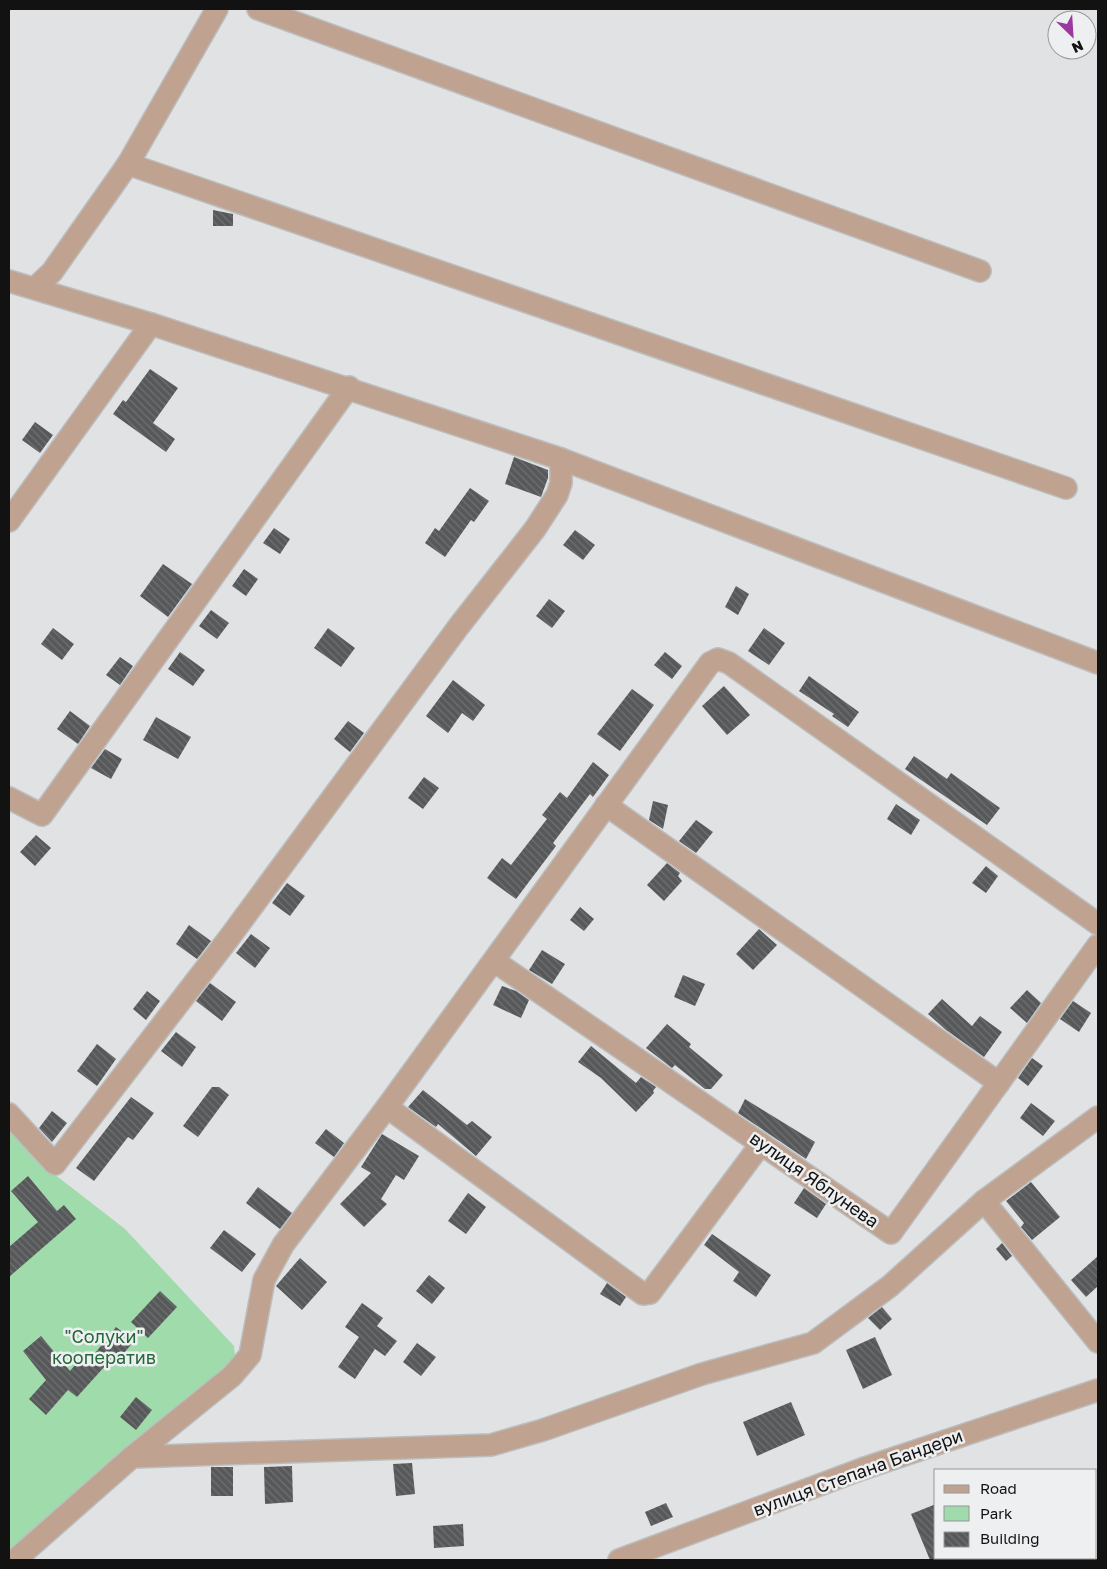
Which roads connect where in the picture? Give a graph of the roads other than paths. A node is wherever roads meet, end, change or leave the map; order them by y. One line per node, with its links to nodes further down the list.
1 (217, 9): 3 (street)
2 (258, 9): 4 (street)
3 (128, 164): 6 (street); 10 (street)
4 (980, 271)
5 (9, 281): 6 (street)
6 (35, 288): 7 (street)
7 (151, 324): 8 (street); 11 (street)
8 (350, 387): 9 (street); 13 (street)
9 (561, 459): 12 (street); 20 (street)
10 (1066, 488)
11 (9, 521)
12 (1098, 664)
13 (9, 798)
14 (606, 806): 15 (street); 17 (street); 18 (street)
15 (1098, 924)
16 (1098, 945): 18 (street, вулиця Яблунева)
17 (494, 960): 19 (street); 22 (street, вулиця Яблунева)
18 (999, 1083): 22 (street, вулиця Яблунева)
19 (387, 1107): 22 (street); 26 (street)
20 (9, 1114)
21 (1098, 1117): 23 (street)
22 (762, 1144)
23 (984, 1201): 24 (street); 26 (street)
24 (1098, 1342)
25 (1098, 1390): 28 (street, вулиця Степана Бандери)
26 (132, 1458): 27 (street)
27 (15, 1560)
28 (619, 1560)

